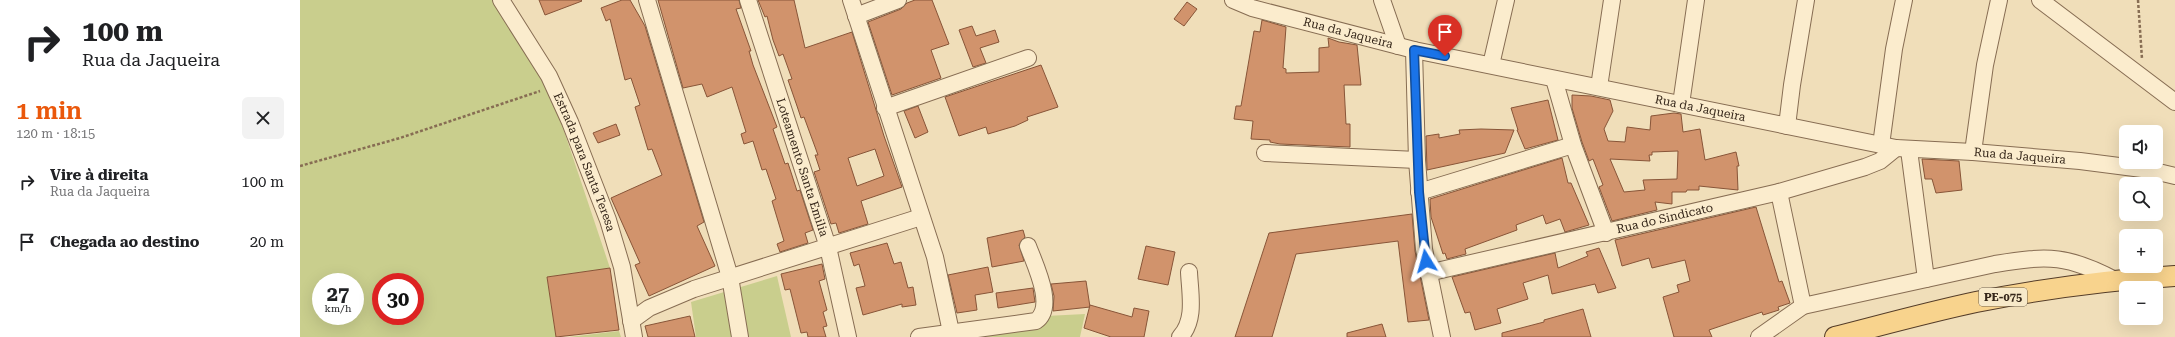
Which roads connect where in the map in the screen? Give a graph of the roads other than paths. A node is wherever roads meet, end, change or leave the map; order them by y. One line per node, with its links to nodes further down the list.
1 (648, 0): 41 (street)
2 (748, 0): 37 (street, Loteamento Santa Emilia)
3 (851, 0): 15 (street)
4 (898, 0): 15 (street)
5 (1233, 0): 16 (street, Rua da Jaqueira)
6 (1382, 0): 16 (street)
7 (1506, 0): 19 (street)
8 (1612, 0): 21 (street)
9 (1696, 0): 23 (street)
10 (1806, 0): 25 (street)
11 (1904, 0): 27 (street)
12 (1999, 0): 28 (street)
13 (2040, 0): 22 (street)
14 (507, 3): 45 (street, Estrada para Santa Teresa)
15 (856, 16): 24 (street)
16 (1398, 46): 17 (street, Rua da Jaqueira)
17 (1414, 50): 19 (street, Rua da Jaqueira); 30 (street)
18 (1028, 58): 24 (street)
19 (1491, 66): 20 (street, Rua da Jaqueira)
20 (1554, 78): 21 (street, Rua da Jaqueira); 26 (street)
21 (1599, 87): 23 (street, Rua da Jaqueira)
22 (2175, 102)
23 (1681, 104): 25 (street, Rua da Jaqueira)
24 (885, 108): 34 (street)
25 (1787, 126): 27 (street, Rua da Jaqueira)
26 (1574, 145): 32 (street); 35 (street)
27 (1895, 148): 28 (street, Rua da Jaqueira); 33 (street, Rua do Sindicato); 42 (street)
28 (1974, 152): 31 (street, Rua da Jaqueira)
29 (1265, 153): 30 (street)
30 (1417, 160): 32 (street)
31 (2175, 176)
32 (1419, 192): 39 (street)
33 (1779, 192): 35 (street, Rua do Sindicato); 44 (street)
34 (921, 217): 37 (street); 46 (street)
35 (1606, 234): 39 (street, Rua do Sindicato)
36 (1028, 246): 46 (street)
37 (828, 247): 41 (street); 49 (street, Loteamento Santa Emilia)
38 (1189, 272): 51 (street)
39 (1428, 273): 52 (street)
40 (2175, 276): 43 (main road, PE-075)
41 (730, 277): 45 (street); 48 (street)
42 (1926, 279): 43 (street); 44 (street)
43 (2117, 281): 54 (main road, PE-075)
44 (1803, 306): 53 (street)
45 (632, 321): 47 (street, Estrada para Santa Teresa)
46 (951, 332): 50 (street)
47 (634, 337)
48 (740, 337)
49 (848, 337)
50 (919, 337)
51 (1180, 337)
52 (1442, 337)
53 (1759, 337)
54 (1835, 337)

